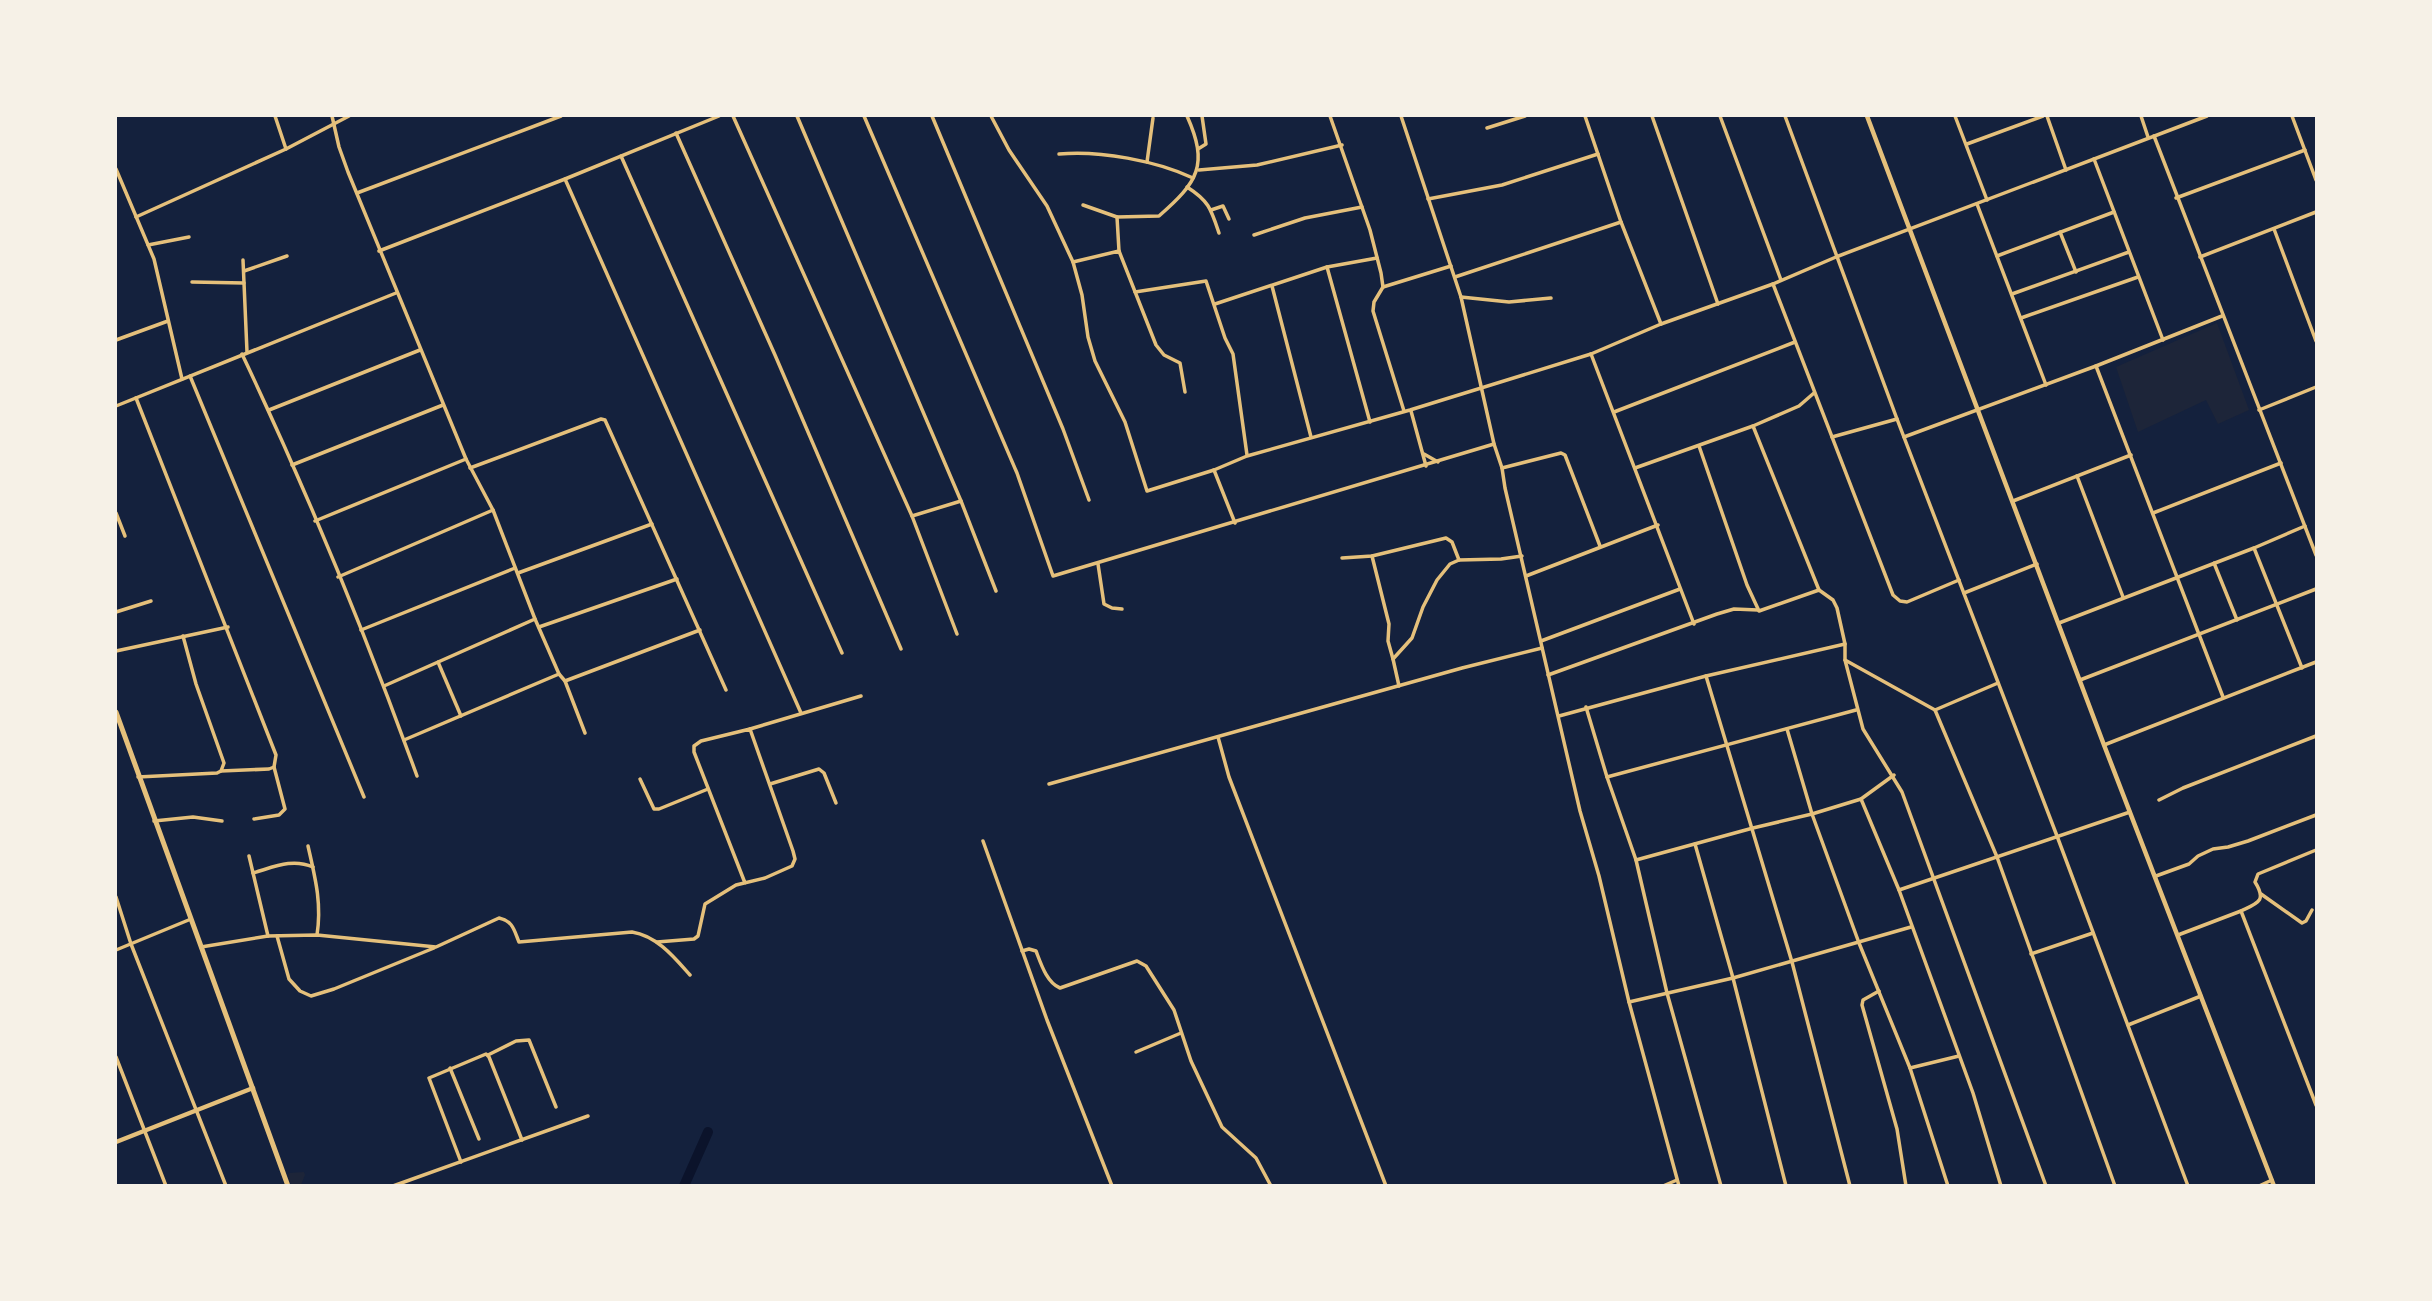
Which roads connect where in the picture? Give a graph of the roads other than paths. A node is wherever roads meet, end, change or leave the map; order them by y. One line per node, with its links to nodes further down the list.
1 (275, 116): 34 (street)
2 (332, 116): 28 (street)
3 (349, 116): 28 (street)
4 (561, 116): 49 (street)
5 (719, 116): 30 (street)
6 (733, 116): 155 (street)
7 (797, 116): 150 (street)
8 (873, 116): 26 (street)
9 (932, 116): 149 (street)
10 (991, 116): 79 (street)
11 (1187, 116): 35 (street)
12 (1202, 116): 35 (street)
13 (1330, 116): 33 (street)
14 (1401, 116): 51 (street)
15 (1525, 116): 29 (street)
16 (1585, 116): 38 (street)
17 (1652, 116): 98 (street)
18 (1720, 116): 86 (street)
19 (1785, 116): 75 (street)
20 (1867, 116): 64 (street)
21 (1955, 116): 32 (street)
22 (2045, 116): 32 (street); 43 (street)
23 (2141, 116): 31 (street)
24 (2205, 116): 31 (street)
25 (2292, 116): 36 (street)
26 (865, 117): 170 (street)
27 (1153, 118): 41 (street)
28 (333, 123): 34 (street); 49 (street)
29 (1487, 128)
30 (676, 133): 39 (street); 203 (street)
31 (2151, 137): 40 (street); 50 (street)
32 (1966, 144): 52 (street)
33 (1342, 145): 44 (street); 55 (street)
34 (286, 149): 59 (street)
35 (1198, 149): 44 (street)
36 (2305, 150): 47 (street); 50 (street)
37 (1059, 154): 41 (street)
38 (1598, 154): 51 (street); 62 (street)
39 (621, 156): 46 (street); 205 (street)
40 (2094, 159): 43 (street); 57 (street)
41 (1147, 162): 45 (street)
42 (116, 169): 59 (street)
43 (2066, 170): 52 (street)
44 (1198, 171): 45 (street)
45 (1194, 178): 48 (street)
46 (565, 179): 70 (street); 226 (street)
47 (2316, 180)
48 (1187, 187): 56 (street); 60 (street)
49 (356, 194): 70 (street)
50 (2176, 198): 76 (street)
51 (1427, 199): 80 (street)
52 (1987, 200): 53 (street)
53 (1977, 204): 64 (street); 74 (street)
54 (1083, 205): 60 (street)
55 (1362, 207): 67 (street); 77 (street)
56 (1211, 210): 61 (street); 66 (street)
57 (2114, 212): 65 (street); 72 (street)
58 (2316, 212): 63 (street)
59 (136, 217): 69 (street)
60 (1117, 217): 71 (street)
61 (1229, 219)
62 (1621, 222): 84 (street); 102 (street)
63 (2274, 229): 76 (street); 105 (street)
64 (1910, 230): 75 (street); 126 (street)
65 (2060, 232): 74 (street); 83 (street)
66 (1219, 233)
67 (1254, 235)
68 (189, 237): 69 (street)
69 (148, 245): 101 (street)
70 (379, 251): 93 (street)
71 (1119, 251): 79 (street); 92 (street)
72 (2129, 252): 83 (street); 85 (street)
73 (287, 256): 82 (street)
74 (1997, 256): 94 (street)
75 (1836, 257): 86 (street); 128 (street)
76 (2200, 257): 99 (street)
77 (1377, 258): 81 (street); 91 (street)
78 (243, 260): 82 (street)
79 (1073, 261): 147 (street)
80 (1451, 266): 84 (street); 91 (street)
81 (1327, 267): 90 (street); 129 (street)
82 (244, 271): 88 (street)
83 (2076, 272): 94 (street)
84 (1455, 277): 95 (street)
85 (2138, 277): 100 (street); 104 (street)
86 (1781, 280): 89 (street)
87 (192, 282): 88 (street)
88 (244, 283): 108 (street)
89 (1773, 284): 98 (street); 106 (street)
90 (1272, 286): 97 (street); 132 (street)
91 (1382, 287): 125 (street)
92 (1135, 292): 97 (street); 117 (street)
93 (396, 293): 107 (street); 108 (street)
94 (2011, 294): 100 (street)
95 (1461, 297): 96 (street); 116 (street)
96 (1551, 298)
97 (1215, 304): 138 (street)
98 (1718, 304): 102 (street)
99 (2222, 316): 104 (street); 124 (street)
100 (2021, 318): 114 (street)
101 (169, 321): 103 (street); 113 (street)
102 (1661, 324): 110 (street)
103 (116, 340)
104 (2163, 340): 111 (street)
105 (2316, 341)
106 (1795, 342): 118 (street); 127 (street)
107 (420, 349): 120 (street); 122 (street)
108 (247, 352): 109 (street)
109 (242, 354): 112 (street); 122 (street)
110 (1591, 354): 116 (street); 127 (street)
111 (2096, 366): 114 (street); 137 (street)
112 (190, 376): 113 (street); 247 (street)
113 (182, 379): 119 (street)
114 (2046, 385): 126 (street)
115 (2316, 387): 124 (street)
116 (1482, 389): 123 (street); 134 (street)
117 (1185, 391)
118 (1814, 393): 130 (street); 133 (street)
119 (136, 398): 121 (street); 193 (street)
120 (443, 405): 139 (street); 142 (street)
121 (116, 406)
122 (268, 410): 142 (street)
123 (1410, 410): 125 (street); 136 (street)
124 (2259, 410): 141 (street)
125 (1404, 411): 129 (street)
126 (1977, 411): 131 (street); 151 (street)
127 (1613, 412): 146 (street)
128 (1897, 419): 131 (street); 133 (street)
129 (1370, 422): 132 (street)
130 (1754, 426): 135 (street); 180 (street)
131 (1904, 437): 177 (street)
132 (1311, 438): 138 (street)
133 (1831, 438): 177 (street)
134 (1494, 444): 140 (street); 145 (street)
135 (1699, 446): 146 (street); 187 (street)
136 (1423, 453): 140 (street); 143 (street)
137 (2131, 455): 148 (street); 154 (street)
138 (1247, 456): 147 (street)
139 (466, 459): 144 (street); 156 (street)
140 (1438, 462): 143 (street)
141 (2281, 463): 154 (street); 160 (street)
142 (292, 465): 156 (street)
143 (1426, 466): 157 (street)
144 (470, 468): 152 (street); 158 (street)
145 (1502, 468): 162 (street); 166 (street)
146 (1635, 468): 159 (street)
147 (1214, 470): 157 (street)
148 (2077, 476): 151 (street); 183 (street)
149 (1089, 500)
150 (961, 501): 155 (street); 181 (street)
151 (2013, 501): 171 (street)
152 (493, 510): 172 (street); 174 (street)
153 (116, 513): 161 (street)
154 (2153, 513): 175 (street)
155 (912, 516): 197 (street)
156 (315, 521): 174 (street)
157 (1235, 523): 170 (street)
158 (652, 524): 172 (street); 176 (street)
159 (1658, 525): 162 (street); 178 (street)
160 (2305, 526): 163 (street); 164 (street)
161 (125, 536)
162 (1600, 546): 173 (street)
163 (2254, 548): 169 (street); 185 (street)
164 (2316, 555)
165 (1372, 556): 167 (street); 168 (street); 206 (street)
166 (1522, 556): 168 (street); 173 (street)
167 (1342, 558)
168 (1459, 560): 206 (street)
169 (2214, 563): 175 (street); 190 (street)
170 (1098, 564): 186 (street)
171 (2037, 564): 182 (street); 191 (street)
172 (516, 571): 189 (street); 196 (street)
173 (1526, 576): 200 (street)
174 (338, 577): 196 (street)
175 (2177, 577): 183 (street); 198 (street)
176 (677, 579): 194 (street); 195 (street)
177 (1959, 580): 182 (street)
178 (1681, 589): 192 (street); 200 (street)
179 (2316, 589): 185 (street)
180 (1819, 590): 187 (street); 201 (street)
181 (996, 591)
182 (1964, 593): 216 (street)
183 (2123, 597): 191 (street)
184 (151, 601): 188 (street)
185 (2277, 605): 190 (street); 210 (street)
186 (1122, 609)
187 (1759, 611): 192 (street)
188 (116, 612)
189 (535, 619): 194 (street); 208 (street)
190 (2237, 620): 198 (street)
191 (2059, 623): 214 (street)
192 (1694, 624): 212 (street)
193 (228, 627): 199 (street); 237 (street)
194 (539, 627): 211 (street)
195 (700, 629): 215 (street); 219 (street)
196 (361, 630): 217 (street)
197 (957, 634)
198 (2199, 634): 214 (street); 221 (street)
199 (183, 636): 204 (street); 238 (street)
200 (1541, 640): 202 (street)
201 (1845, 644): 207 (street); 213 (street)
202 (1542, 648): 212 (street); 218 (street)
203 (901, 649)
204 (116, 651)
205 (842, 653)
206 (1393, 659): 218 (street)
207 (1845, 660): 223 (street); 224 (street)
208 (438, 662): 217 (street); 227 (street)
209 (2316, 662): 210 (street)
210 (2302, 668): 221 (street)
211 (559, 674): 215 (street); 227 (street)
212 (1548, 675): 228 (street)
213 (1706, 676): 222 (street); 236 (street)
214 (2079, 680): 235 (street)
215 (565, 681): 231 (street)
216 (1998, 683): 224 (street); 258 (street)
217 (384, 686): 234 (street)
218 (1399, 686): 233 (street)
219 (726, 690)
220 (862, 696): 226 (street)
221 (2223, 697): 235 (street)
222 (1586, 707): 228 (street); 241 (street)
223 (1856, 710): 230 (street); 239 (street)
224 (1935, 710): 264 (street)
225 (116, 712): 242 (main road)
226 (801, 713): 229 (street)
227 (461, 716): 234 (street)
228 (1558, 716): 297 (street)
229 (750, 729): 245 (street); 246 (street)
230 (1787, 729): 236 (street); 252 (street)
231 (585, 733)
232 (2316, 736): 249 (street)
233 (1218, 737): 244 (street); 324 (street)
234 (404, 740): 240 (street)
235 (2104, 745): 251 (street)
236 (1726, 747): 241 (street); 257 (street)
237 (274, 767): 238 (street); 254 (street)
238 (221, 771): 242 (street)
239 (1894, 775): 248 (street); 269 (street)
240 (417, 776)
241 (1607, 777): 265 (street)
242 (138, 778): 255 (main road)
243 (640, 779): 246 (street)
244 (1049, 783)
245 (771, 785): 250 (street); 270 (street)
246 (708, 789): 270 (street)
247 (365, 797)
248 (1861, 799): 252 (street); 271 (street)
249 (2159, 800)
250 (836, 803)
251 (2130, 812): 258 (street); 268 (street)
252 (1812, 814): 257 (street); 284 (street)
253 (2316, 815): 268 (street)
254 (254, 819)
255 (154, 821): 256 (street); 276 (main road)
256 (222, 821)
257 (1752, 828): 260 (street); 291 (street)
258 (2057, 836): 264 (street); 278 (street)
259 (983, 841): 289 (street)
260 (1695, 844): 265 (street); 293 (street)
261 (308, 846): 266 (street)
262 (2316, 850): 272 (street)
263 (249, 856): 267 (street)
264 (1997, 857): 269 (street); 290 (street)
265 (1636, 860): 295 (street)
266 (313, 867): 267 (street); 279 (street)
267 (253, 873): 281 (street)
268 (2156, 876): 280 (street)
269 (1935, 879): 271 (street); 333 (street)
270 (745, 883): 283 (street)
271 (1899, 890): 277 (street)
272 (2261, 894): 274 (street); 275 (street)
273 (116, 897): 285 (street)
274 (2312, 909)
275 (2241, 911): 280 (street); 307 (street)
276 (191, 919): 285 (street); 286 (main road)
277 (1911, 927): 284 (street); 303 (street)
278 (2093, 933): 290 (street); 298 (street)
279 (317, 935): 282 (street); 287 (street)
280 (2178, 935): 296 (street)
281 (268, 936): 282 (street); 286 (street)
282 (277, 936): 287 (street)
283 (657, 943): 287 (street); 292 (street)
284 (1860, 943): 291 (street); 294 (street)
285 (131, 944): 288 (street); 309 (street)
286 (201, 947): 306 (main road)
287 (436, 947)
288 (116, 950)
289 (1022, 951): 299 (street); 322 (street)
290 (2031, 954): 334 (street)
291 (1792, 962): 293 (street); 329 (street)
292 (690, 975)
293 (1733, 978): 295 (street); 328 (street)
294 (1879, 991): 305 (street); 330 (street)
295 (1667, 993): 297 (street); 327 (street)
296 (2201, 996): 298 (street); 317 (street)
297 (1629, 1002): 316 (street)
298 (2128, 1025): 335 (street)
299 (1181, 1033): 300 (street); 323 (street)
300 (1136, 1052)
301 (488, 1055): 304 (street); 308 (street); 313 (street)
302 (116, 1056): 311 (street)
303 (1959, 1056): 305 (street); 332 (street)
304 (450, 1068): 312 (street); 315 (street)
305 (1910, 1068): 331 (street)
306 (253, 1088): 309 (street); 320 (main road)
307 (2316, 1105)
308 (556, 1107)
309 (198, 1110): 311 (street); 319 (street)
310 (588, 1116): 313 (street)
311 (145, 1130): 314 (street); 318 (street)
312 (479, 1139)
313 (522, 1140): 315 (street)
314 (116, 1142)
315 (461, 1161): 321 (street)
316 (1677, 1180): 325 (street); 326 (street)
317 (2273, 1183): 336 (street)
318 (166, 1185)
319 (226, 1185)
320 (288, 1185)
321 (393, 1185)
322 (1112, 1185)
323 (1271, 1185)
324 (1386, 1185)
325 (1663, 1185)
326 (1679, 1185)
327 (1721, 1185)
328 (1786, 1185)
329 (1850, 1185)
330 (1906, 1185)
331 (1948, 1185)
332 (2001, 1185)
333 (2046, 1185)
334 (2115, 1185)
335 (2188, 1185)
336 (2259, 1185)

